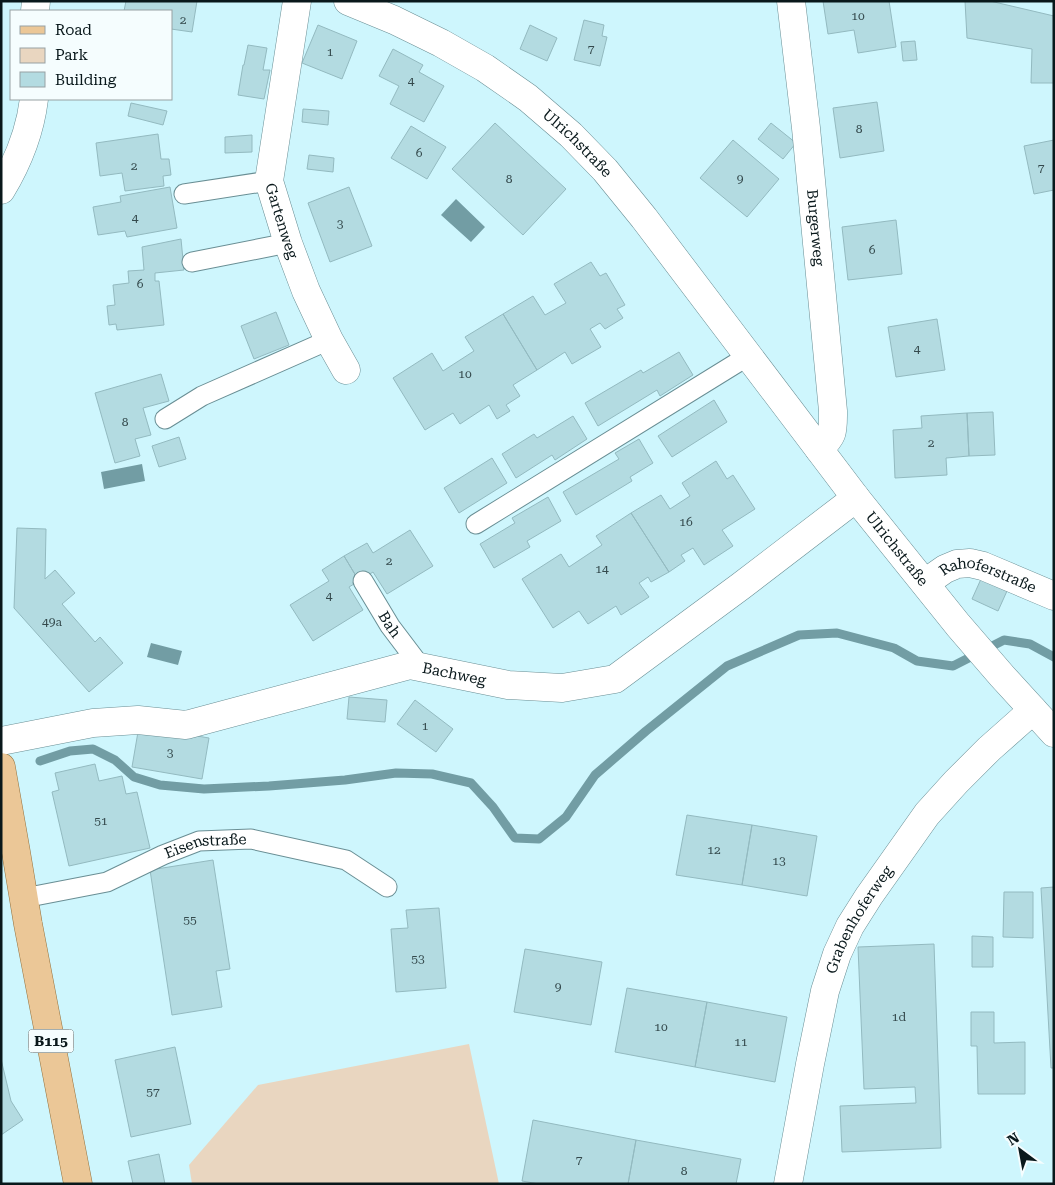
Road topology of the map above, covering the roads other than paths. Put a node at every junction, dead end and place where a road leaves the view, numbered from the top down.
1 (297, 1) edge
2 (348, 1) edge
3 (792, 1) edge
4 (34, 100) edge
5 (269, 180) junction
6 (1, 190) edge
7 (184, 194) dead end
8 (288, 242) junction
9 (192, 262) dead end
10 (329, 340) junction
11 (748, 356) junction
12 (346, 370) dead end
13 (165, 419) dead end
14 (818, 449) junction
15 (856, 498) junction
16 (476, 524) dead end
17 (363, 581) dead end
18 (925, 583) junction
19 (1054, 596) edge
20 (421, 667) junction
21 (1033, 710) junction
22 (1054, 733) edge
23 (1, 741) edge
24 (1, 767) edge
25 (387, 887) dead end
26 (24, 898) junction
27 (78, 1184) edge
28 (788, 1184) edge

1 - 5 street, Gartenweg
2 - 11 street, Ulrichstraße
3 - 14 street, Burgerweg
4 - 6 street
5 - 7 lane
5 - 8 street, Gartenweg
8 - 9 lane
8 - 10 street, Gartenweg
10 - 12 street, Gartenweg
10 - 13 lane
11 - 14 street, Ulrichstraße
11 - 16 lane
14 - 15 street, Ulrichstraße
15 - 18 street, Ulrichstraße
15 - 20 street, Bachweg
17 - 20 lane, Bah
18 - 19 street, Rahoferstraße
18 - 21 street, Ulrichstraße
20 - 23 street, Bachweg
21 - 22 street, Ulrichstraße
21 - 28 street, Grabenhoferweg
24 - 26 main road, B115
25 - 26 lane, Eisenstraße
26 - 27 main road, B115

